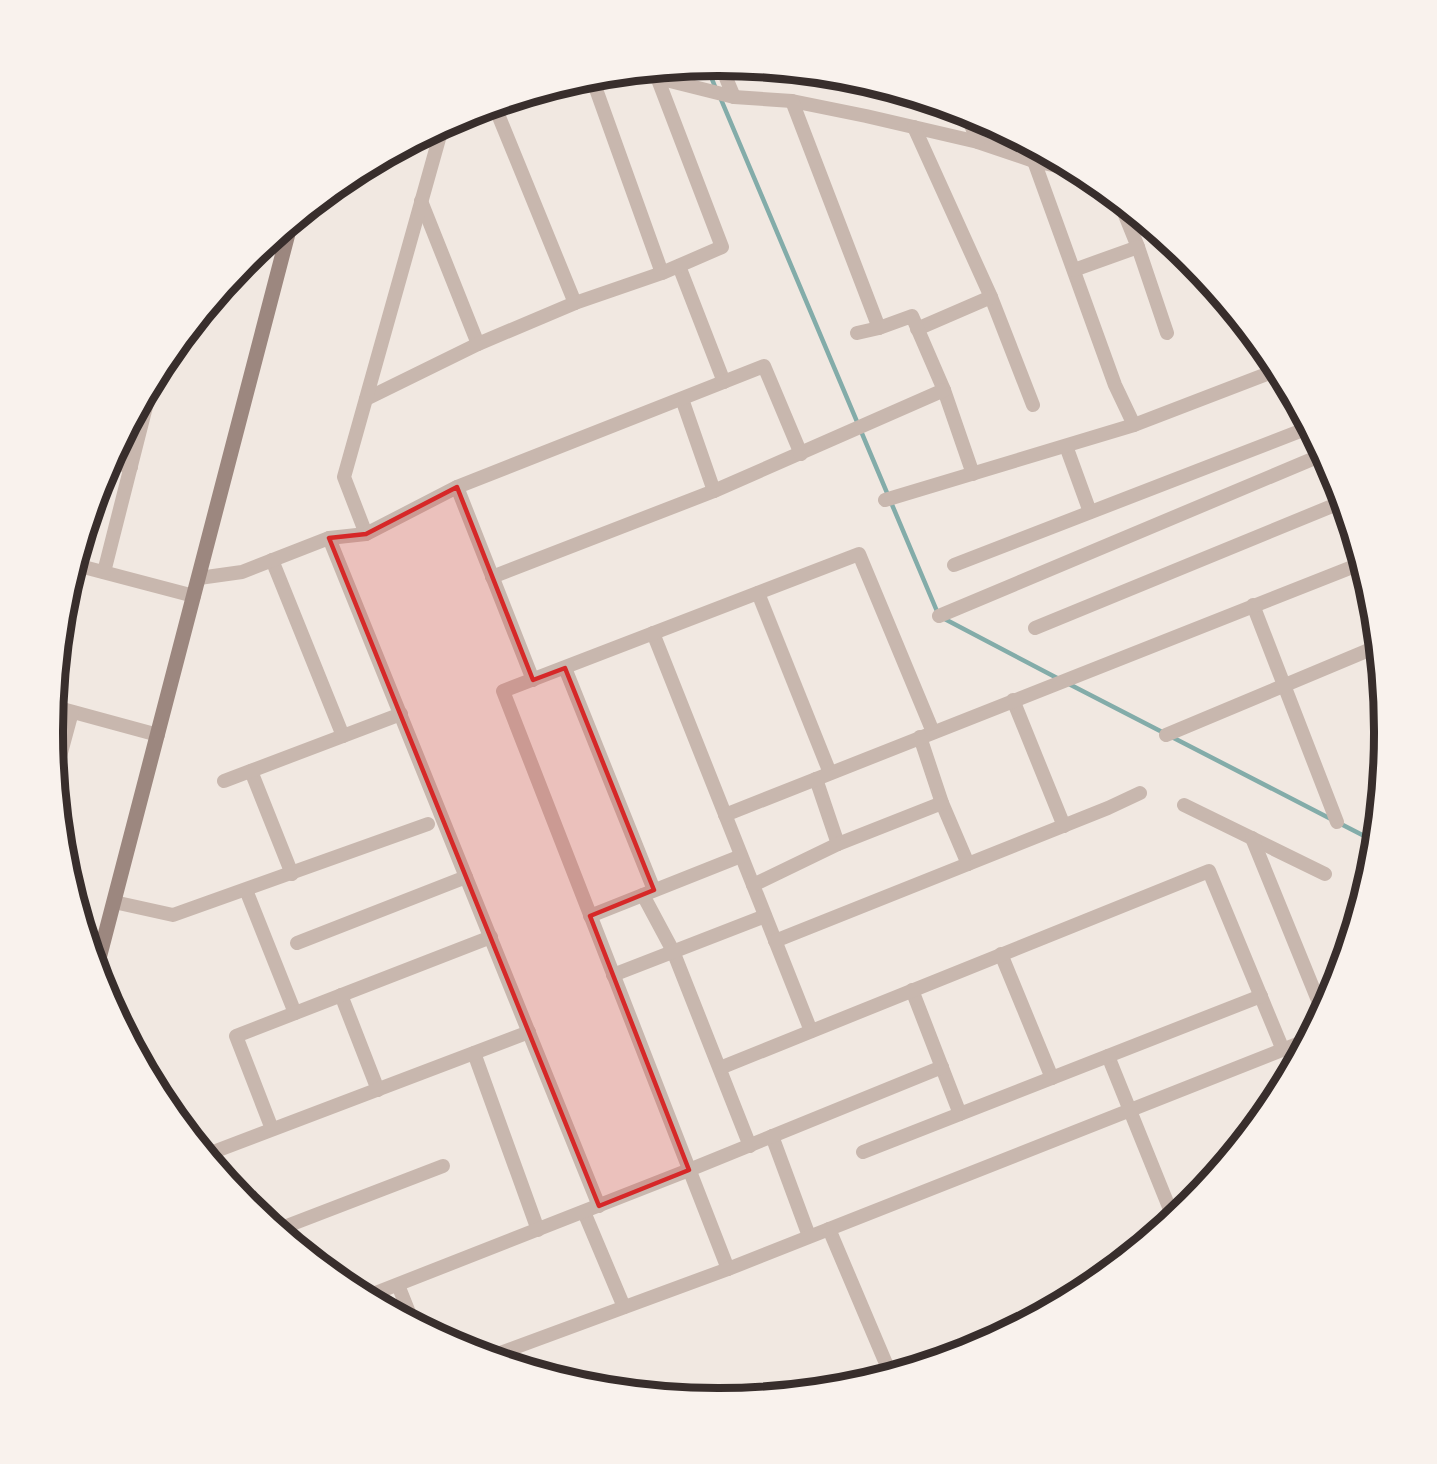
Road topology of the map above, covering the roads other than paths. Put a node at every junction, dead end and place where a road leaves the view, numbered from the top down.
1 (725, 76) edge
2 (662, 79) edge
3 (658, 80) edge
4 (596, 88) edge
5 (734, 97) junction
6 (792, 101) junction
7 (498, 115) edge
8 (914, 127) junction
9 (972, 127) edge
10 (439, 140) edge
11 (978, 142) junction
12 (1034, 160) junction
13 (1042, 162) edge
14 (421, 201) junction
15 (1127, 219) edge
16 (288, 237) edge
17 (1138, 247) junction
18 (679, 266) junction
19 (1074, 270) junction
20 (662, 273) junction
21 (991, 297) junction
22 (575, 303) junction
23 (879, 328) junction
24 (917, 328) junction
25 (857, 333) dead end
26 (1167, 333) dead end
27 (478, 344) junction
28 (1267, 374) edge
29 (724, 382) junction
30 (944, 390) junction
31 (366, 399) junction
32 (682, 399) junction
33 (1033, 405) dead end
34 (143, 419) edge
35 (1134, 424) junction
36 (1300, 431) edge
37 (1066, 446) junction
38 (801, 454) junction
39 (1314, 459) edge
40 (121, 464) edge
41 (131, 467) junction
42 (973, 474) junction
43 (457, 487) junction
44 (714, 491) junction
45 (885, 500) dead end
46 (1333, 505) edge
47 (1090, 512) junction
48 (366, 534) junction
49 (329, 538) junction
50 (272, 560) junction
51 (954, 565) dead end
52 (84, 567) edge
53 (1353, 567) edge
54 (104, 572) junction
55 (492, 577) junction
56 (199, 578) junction
57 (758, 593) junction
58 (194, 596) junction
59 (1254, 605) junction
60 (939, 616) dead end
61 (1035, 628) dead end
62 (653, 633) junction
63 (1368, 650) edge
64 (565, 668) junction
65 (532, 680) junction
66 (1284, 686) junction
67 (1013, 700) junction
68 (64, 710) edge
69 (72, 712) junction
70 (401, 714) junction
71 (158, 735) junction
72 (926, 735) junction
73 (1166, 735) dead end
74 (343, 736) junction
75 (63, 744) edge
76 (251, 771) junction
77 (830, 773) junction
78 (816, 779) junction
79 (224, 781) dead end
80 (1140, 793) dead end
81 (942, 803) junction
82 (1184, 805) dead end
83 (725, 815) junction
84 (1337, 822) dead end
85 (428, 824) dead end
86 (1064, 826) junction
87 (1252, 838) junction
88 (838, 844) junction
89 (741, 856) junction
90 (968, 864) junction
91 (292, 874) junction
92 (1325, 874) dead end
93 (466, 877) junction
94 (753, 885) junction
95 (246, 890) junction
96 (649, 893) junction
97 (114, 902) junction
98 (591, 916) junction
99 (765, 916) junction
100 (491, 937) junction
101 (775, 941) junction
102 (297, 943) dead end
103 (101, 951) edge
104 (673, 951) junction
105 (1001, 954) junction
106 (613, 975) junction
107 (912, 990) junction
108 (341, 995) junction
109 (1261, 996) junction
110 (1317, 998) edge
111 (295, 1013) junction
112 (811, 1031) junction
113 (529, 1032) junction
114 (1294, 1046) edge
115 (1283, 1050) junction
116 (474, 1053) junction
117 (1108, 1056) junction
118 (942, 1067) junction
119 (720, 1068) junction
120 (1052, 1078) junction
121 (378, 1090) junction
122 (1130, 1110) junction
123 (960, 1114) junction
124 (272, 1129) junction
125 (772, 1136) junction
126 (750, 1146) junction
127 (215, 1151) edge
128 (863, 1152) dead end
129 (443, 1166) dead end
130 (689, 1170) junction
131 (599, 1206) junction
132 (1169, 1208) edge
133 (584, 1212) junction
134 (287, 1226) edge
135 (829, 1229) junction
136 (538, 1230) junction
137 (809, 1236) junction
138 (728, 1269) junction
139 (398, 1285) junction
140 (378, 1292) edge
141 (624, 1307) junction
142 (407, 1309) edge
143 (504, 1352) edge
144 (887, 1365) edge

1 - 5 street
2 - 5 street
3 - 18 street
4 - 20 street
5 - 6 street
6 - 8 street
6 - 23 street
7 - 22 street
8 - 11 street
8 - 21 street
9 - 11 street
10 - 14 street
11 - 12 street
12 - 13 street
12 - 19 street
14 - 27 street
14 - 31 street
15 - 17 street
16 - 56 street
17 - 19 street
17 - 26 street
18 - 20 street
18 - 29 street
19 - 35 street
20 - 22 street
21 - 24 street
21 - 33 street
22 - 27 street
23 - 24 street
23 - 25 street
24 - 30 street
27 - 31 street
28 - 35 street
29 - 32 street
29 - 38 street
30 - 38 street
30 - 42 street
31 - 48 street
32 - 43 street
32 - 44 street
34 - 41 street
35 - 37 street
36 - 47 street
37 - 42 street
37 - 47 street
38 - 44 street
39 - 60 street
40 - 41 street
41 - 54 street
42 - 45 street
43 - 48 street
43 - 55 street
44 - 55 street
46 - 61 street
47 - 51 street
48 - 49 street
49 - 50 street
49 - 70 street
50 - 56 street
50 - 74 street
52 - 54 street
53 - 59 street
54 - 58 street
55 - 65 street
56 - 58 street
57 - 62 street
57 - 72 street
57 - 77 street
58 - 71 street
59 - 66 street
59 - 67 street
62 - 64 street
62 - 83 street
63 - 66 street
64 - 65 street
64 - 96 street
65 - 98 street
66 - 73 street
66 - 84 street
67 - 72 street
67 - 86 street
68 - 69 street
69 - 71 street
69 - 75 street
70 - 74 street
70 - 93 street
71 - 97 street
72 - 77 street
72 - 81 street
74 - 76 street
76 - 79 street
76 - 91 street
77 - 78 street
78 - 83 street
78 - 88 street
80 - 86 street
81 - 88 street
81 - 90 street
82 - 87 street
83 - 89 street
85 - 91 street
86 - 90 street
87 - 92 street
87 - 110 street
88 - 94 street
89 - 94 street
89 - 96 street
90 - 101 street
91 - 95 street
93 - 100 street
93 - 102 street
94 - 99 street
95 - 97 street
95 - 111 street
96 - 98 street
96 - 104 street
97 - 103 street
98 - 106 street
99 - 101 street
99 - 104 street
100 - 108 street
100 - 113 street
101 - 112 street
104 - 106 street
104 - 119 street
105 - 107 street
105 - 109 street
105 - 120 street
106 - 130 street
107 - 112 street
107 - 118 street
108 - 111 street
108 - 121 street
109 - 115 street
109 - 117 street
111 - 124 street
112 - 119 street
113 - 116 street
113 - 131 street
114 - 115 street
115 - 122 street
116 - 121 street
116 - 136 street
117 - 120 street
117 - 122 street
118 - 123 street
118 - 125 street
119 - 126 street
120 - 123 street
121 - 124 street
122 - 132 street
122 - 135 street
123 - 128 street
124 - 127 street
125 - 126 street
125 - 137 street
126 - 130 street
129 - 134 street
130 - 131 street
130 - 138 street
131 - 133 street
133 - 136 street
133 - 141 street
135 - 137 street
135 - 144 street
136 - 139 street
137 - 138 street
138 - 141 street
139 - 140 street
139 - 142 street
141 - 143 street

